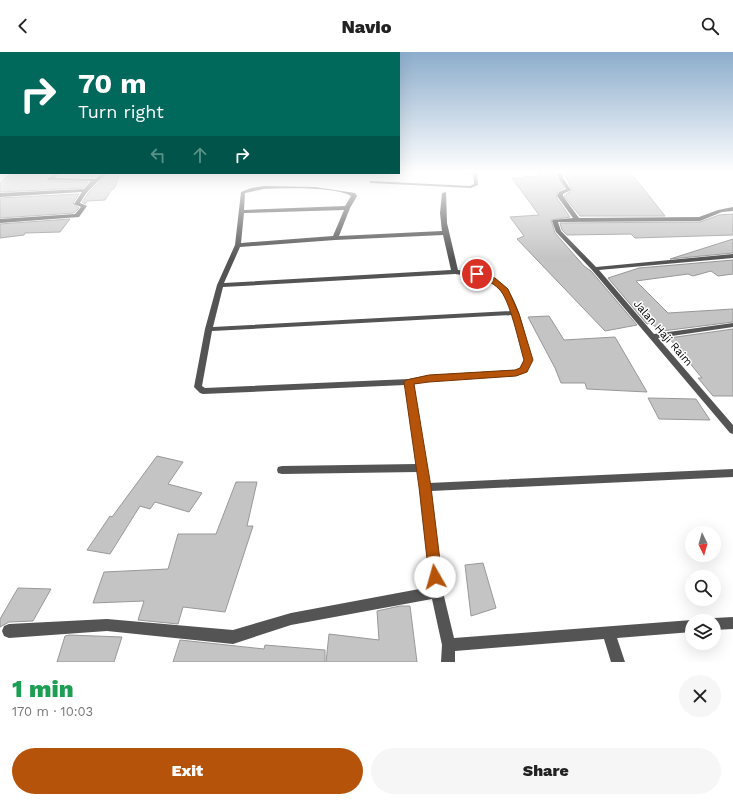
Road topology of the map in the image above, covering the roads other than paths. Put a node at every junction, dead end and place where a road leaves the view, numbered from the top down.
1 (78, 201) edge
2 (242, 201) edge
3 (350, 201) edge
4 (443, 201) edge
5 (564, 201) edge
6 (346, 208) junction
7 (733, 209) edge
8 (241, 212) junction
9 (577, 220) junction
10 (0, 221) edge
11 (444, 233) junction
12 (335, 238) junction
13 (238, 245) junction
14 (733, 256) edge
15 (594, 269) junction
16 (455, 272) junction
17 (220, 285) junction
18 (515, 314) junction
19 (733, 326) edge
20 (209, 329) junction
21 (651, 337) junction
22 (409, 382) junction
23 (733, 431) edge
24 (422, 468) junction
25 (282, 470) dead end
26 (733, 473) edge
27 (425, 487) junction
28 (437, 592) junction
29 (733, 623) edge
30 (721, 624) edge
31 (685, 626) edge
32 (9, 631) dead end
33 (608, 632) junction
34 (449, 645) junction
35 (448, 662) edge
36 (618, 662) edge

1 - 10 street
2 - 8 street
3 - 6 street
4 - 11 street
5 - 9 street
6 - 8 street
6 - 12 street
7 - 9 street
8 - 13 street
9 - 15 street, Jalan Haji Raim
11 - 12 street
11 - 16 street
12 - 13 street
13 - 17 street
14 - 15 street
15 - 21 street, Jalan Haji Raim
16 - 17 street
16 - 18 street
17 - 20 street
18 - 20 street
18 - 22 street
19 - 21 street
20 - 22 street
21 - 23 street, Jalan Haji Raim
22 - 24 street
24 - 25 street
24 - 27 street
26 - 27 street
27 - 28 street
28 - 32 street
28 - 34 street
29 - 30 street
31 - 33 street
33 - 34 street
33 - 36 street
34 - 35 street

